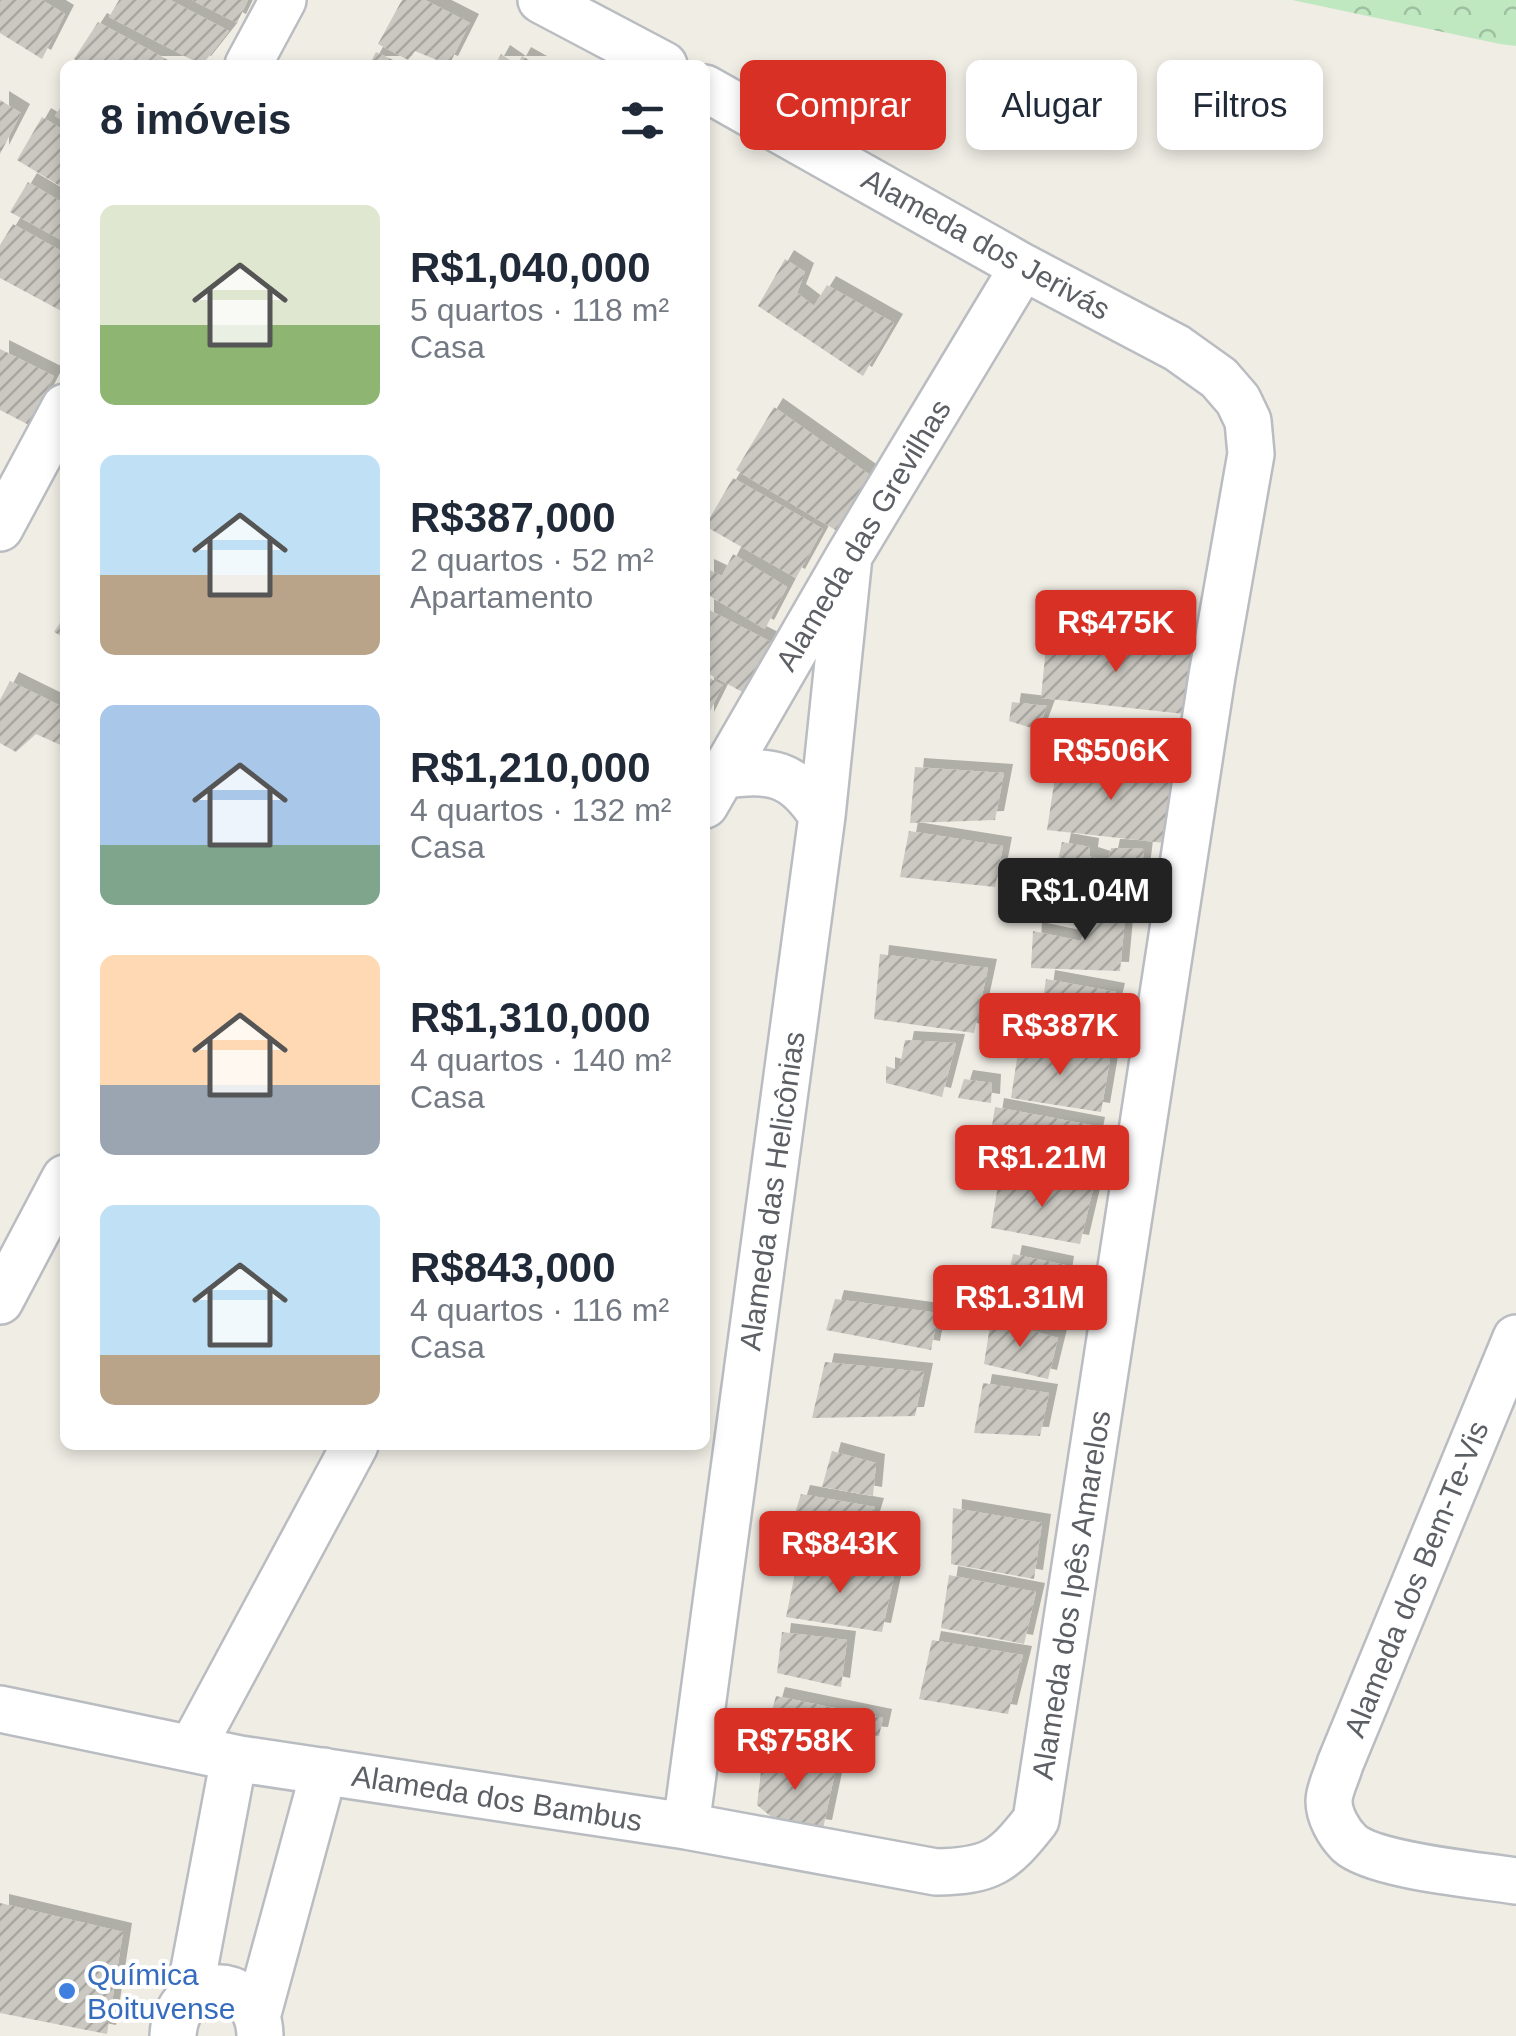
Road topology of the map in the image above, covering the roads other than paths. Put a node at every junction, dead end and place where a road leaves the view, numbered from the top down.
1 (282, 0) edge
2 (541, 0) edge
3 (251, 60) edge
4 (651, 60) edge
5 (710, 91) edge
6 (1023, 267) junction
7 (60, 416) edge
8 (1248, 421) joint
9 (0, 528) edge
10 (849, 556) junction
11 (713, 791) edge
12 (822, 816) junction
13 (60, 1187) edge
14 (0, 1301) edge
15 (1516, 1338) edge
16 (353, 1450) edge
17 (0, 1709) edge
18 (213, 1753) junction
19 (324, 1772) junction
20 (1036, 1820) joint
21 (686, 1826) junction
22 (1516, 1882) edge
23 (181, 2016) edge
24 (259, 2026) edge

1 - 3 street
2 - 4 street
5 - 6 street, Alameda dos Jerivás
6 - 8 street, Alameda dos Jerivás
6 - 10 street, Alameda das Grevilhas
7 - 9 street
8 - 20 street, Alameda dos Ipês Amarelos
10 - 11 street, Alameda das Grevilhas
10 - 12 street, Alameda das Helicônias
11 - 12 street
12 - 21 street, Alameda das Helicônias
13 - 14 street
15 - 22 street, Alameda dos Bem-Te-Vis
16 - 18 street
17 - 18 street, Alameda dos Bambus
18 - 19 street, Alameda dos Bambus
18 - 23 street
19 - 21 street, Alameda dos Bambus
19 - 24 street
20 - 21 street, Alameda dos Bambus
23 - 24 street

